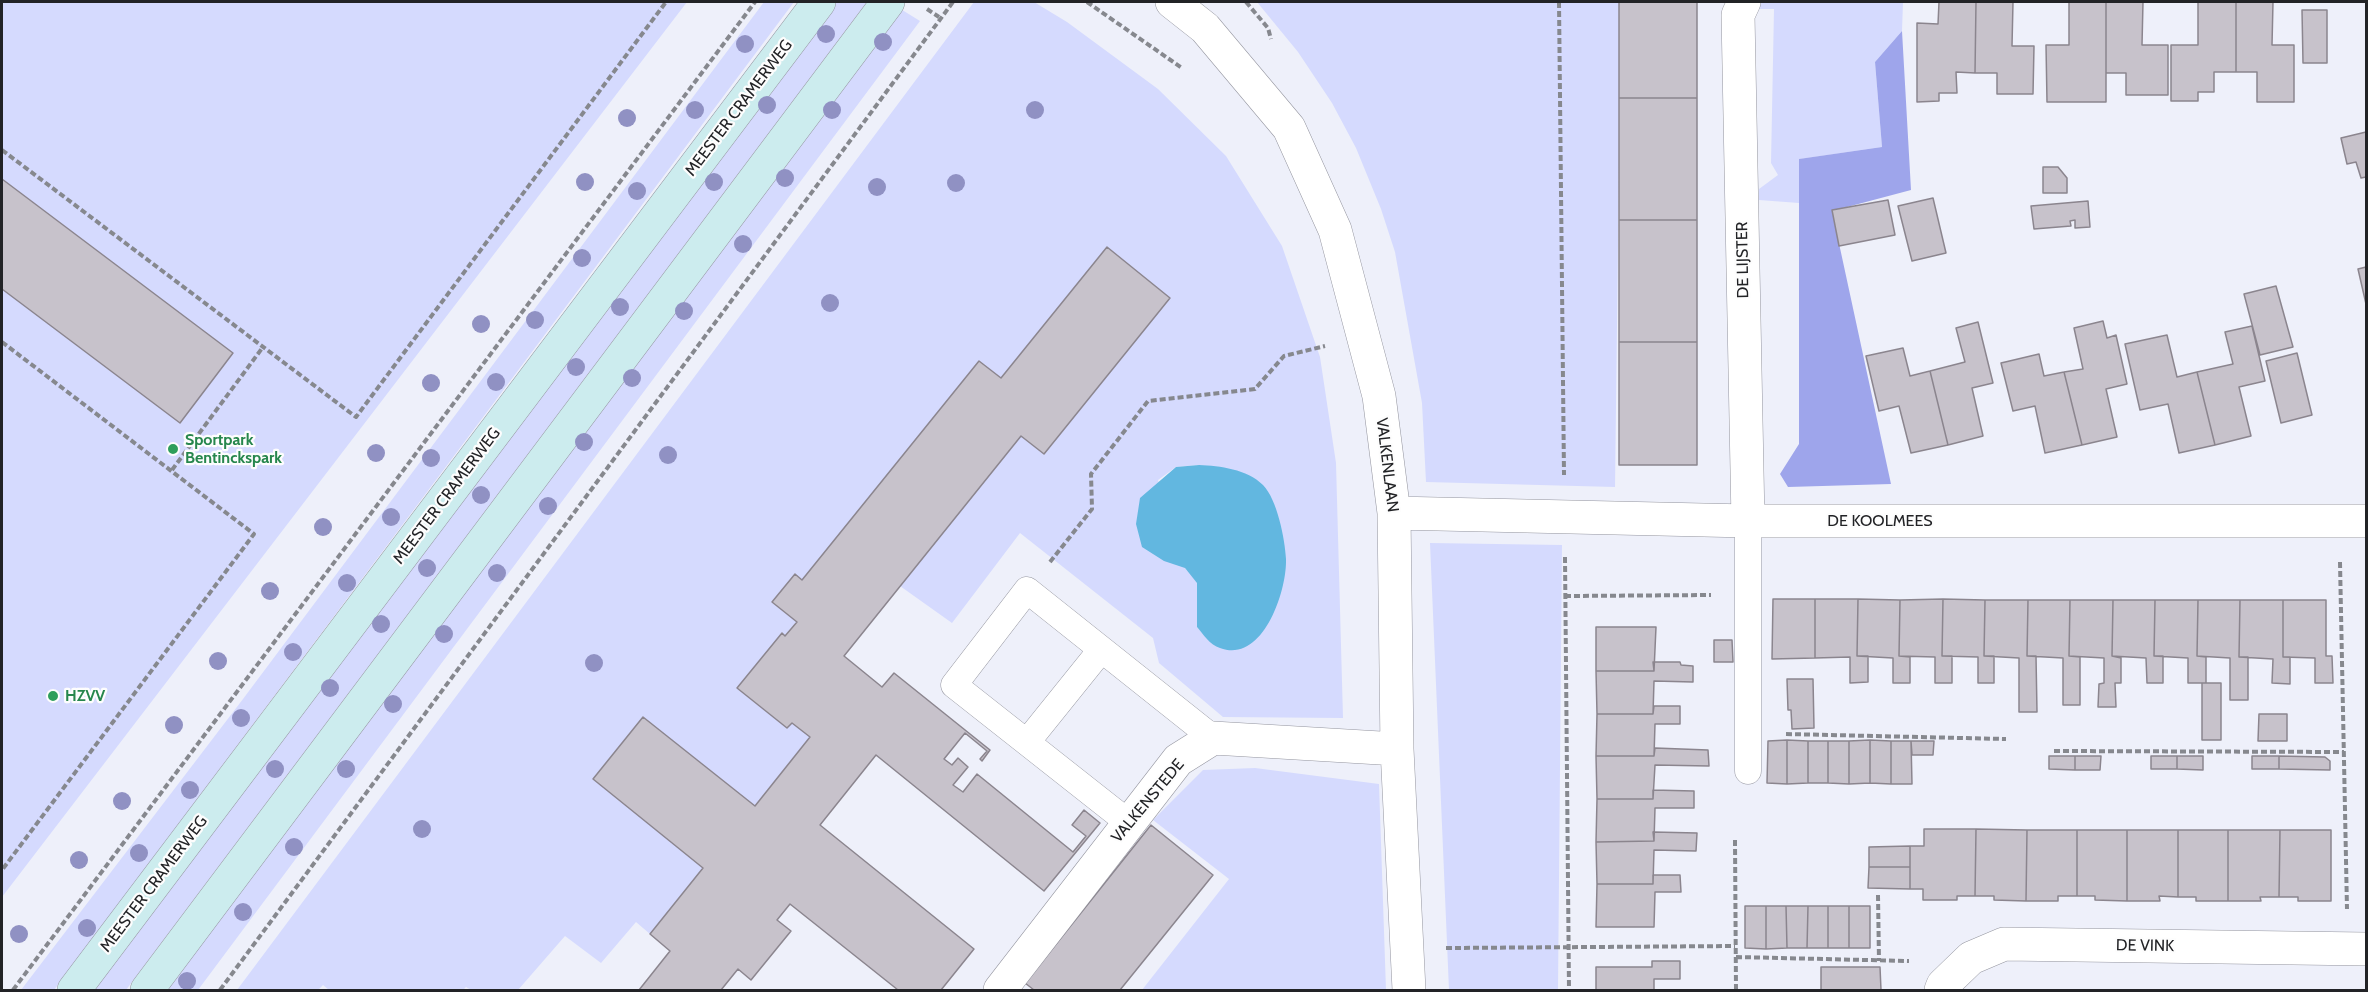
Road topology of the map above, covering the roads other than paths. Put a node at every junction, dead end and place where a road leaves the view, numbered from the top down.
1 (819, 2) edge
2 (888, 2) edge
3 (1172, 2) edge
4 (1744, 2) edge
5 (1394, 513) junction
6 (1748, 521) junction
7 (2353, 521) edge
8 (1101, 650) junction
9 (1213, 738) junction
10 (1027, 742) junction
11 (1397, 748) junction
12 (1749, 771) dead end
13 (1129, 823) junction
14 (2357, 949) edge
15 (74, 990) edge
16 (147, 990) edge
17 (1000, 990) edge
18 (1408, 990) edge
19 (1941, 990) edge

1 - 15 main road, MEESTER CRAMERWEG
2 - 16 main road
3 - 5 street, VALKENLAAN
4 - 6 street, DE LIJSTER
5 - 6 street, DE KOOLMEES
5 - 11 street, VALKENLAAN
6 - 7 street, DE KOOLMEES
6 - 12 lane
8 - 9 lane
8 - 10 lane
8 - 10 lane
9 - 11 street
9 - 13 street, VALKENSTEDE
10 - 13 lane
11 - 18 street, VALKENLAAN
13 - 17 street, VALKENSTEDE
14 - 19 street, DE VINK

